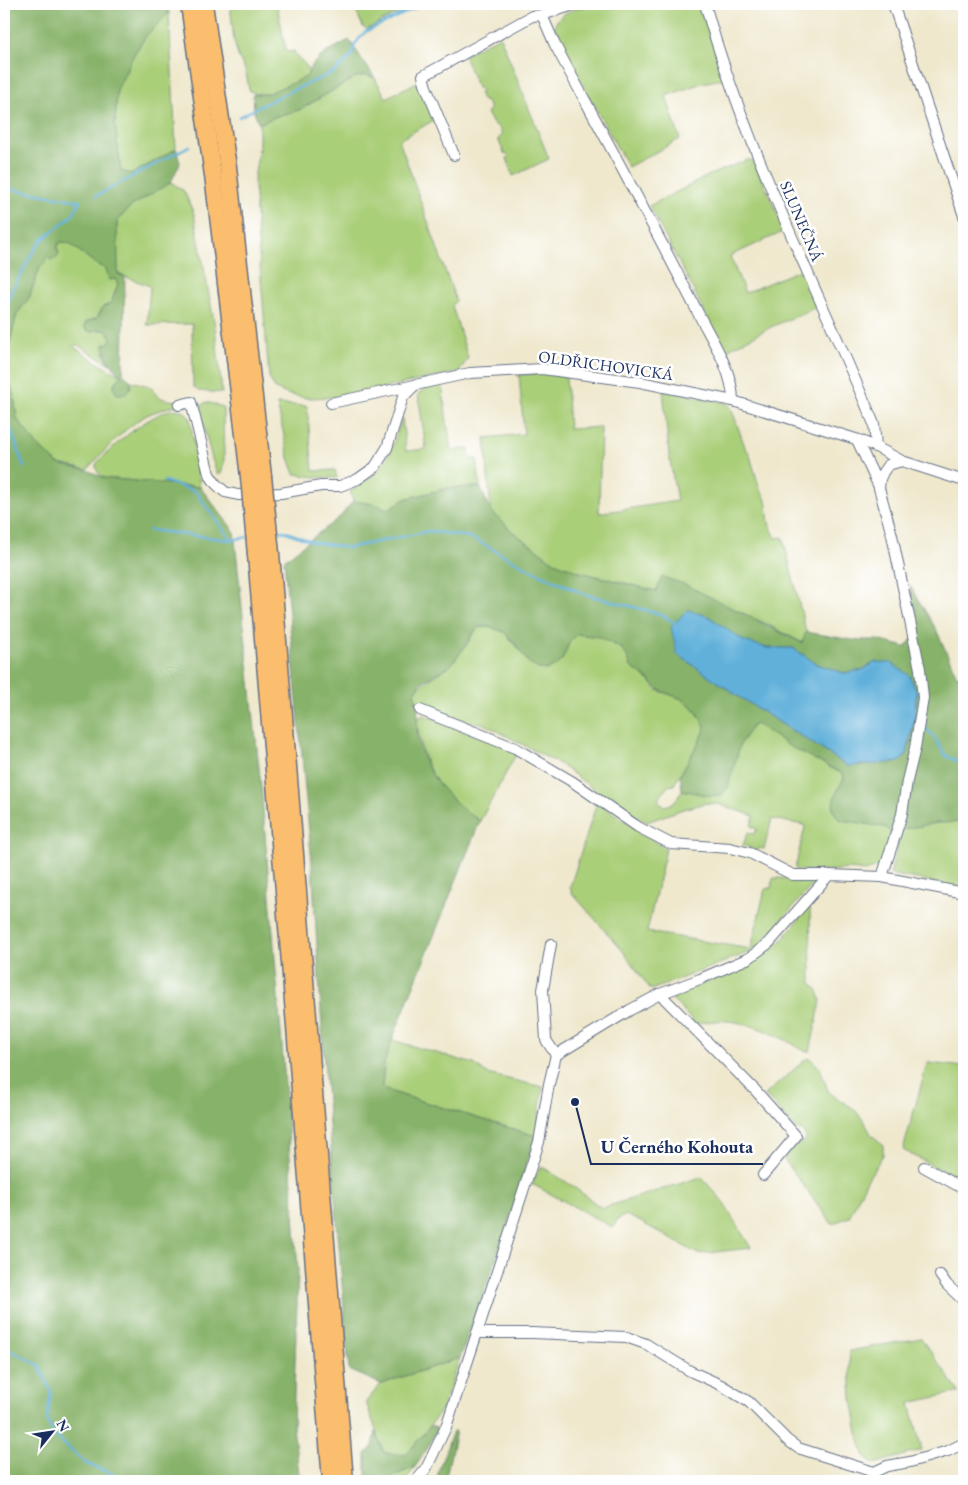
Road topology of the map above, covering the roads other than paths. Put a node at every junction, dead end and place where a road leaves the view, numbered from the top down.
1 (189, 4) edge
2 (204, 4) edge
3 (577, 4) edge
4 (705, 4) edge
5 (893, 4) edge
6 (542, 15) junction
7 (454, 155) dead end
8 (964, 216) edge
9 (414, 384) junction
10 (734, 401) junction
11 (331, 403) dead end
12 (179, 405) dead end
13 (857, 440) junction
14 (876, 447) junction
15 (902, 461) junction
16 (256, 476) junction
17 (964, 481) edge
18 (879, 488) junction
19 (420, 710) dead end
20 (830, 875) junction
21 (882, 877) junction
22 (964, 893) edge
23 (551, 944) dead end
24 (660, 994) junction
25 (556, 1055) junction
26 (924, 1167) dead end
27 (762, 1175) dead end
28 (964, 1188) edge
29 (940, 1275) dead end
30 (964, 1301) edge
31 (477, 1333) junction
32 (335, 1440) junction
33 (964, 1443) edge
34 (873, 1477) edge
35 (331, 1481) edge
36 (345, 1481) edge
37 (416, 1481) edge

1 - 16 highway
2 - 16 highway
3 - 6 street
4 - 14 street, SLUNEČNÁ
5 - 8 street
6 - 7 street
6 - 10 street
9 - 10 street, OLDŘICHOVICKÁ
9 - 11 street, OLDŘICHOVICKÁ
9 - 12 street
10 - 13 street, OLDŘICHOVICKÁ
13 - 14 street, OLDŘICHOVICKÁ
13 - 18 street
14 - 15 street, OLDŘICHOVICKÁ
15 - 17 street, OLDŘICHOVICKÁ
15 - 18 street
16 - 32 highway, bridge
18 - 21 street
19 - 20 street
20 - 21 street
20 - 24 street
21 - 22 street
23 - 25 street
24 - 25 street
24 - 27 street
25 - 31 street
26 - 28 street
29 - 30 street
31 - 34 street
31 - 37 street
32 - 35 highway
32 - 36 highway
33 - 34 street

